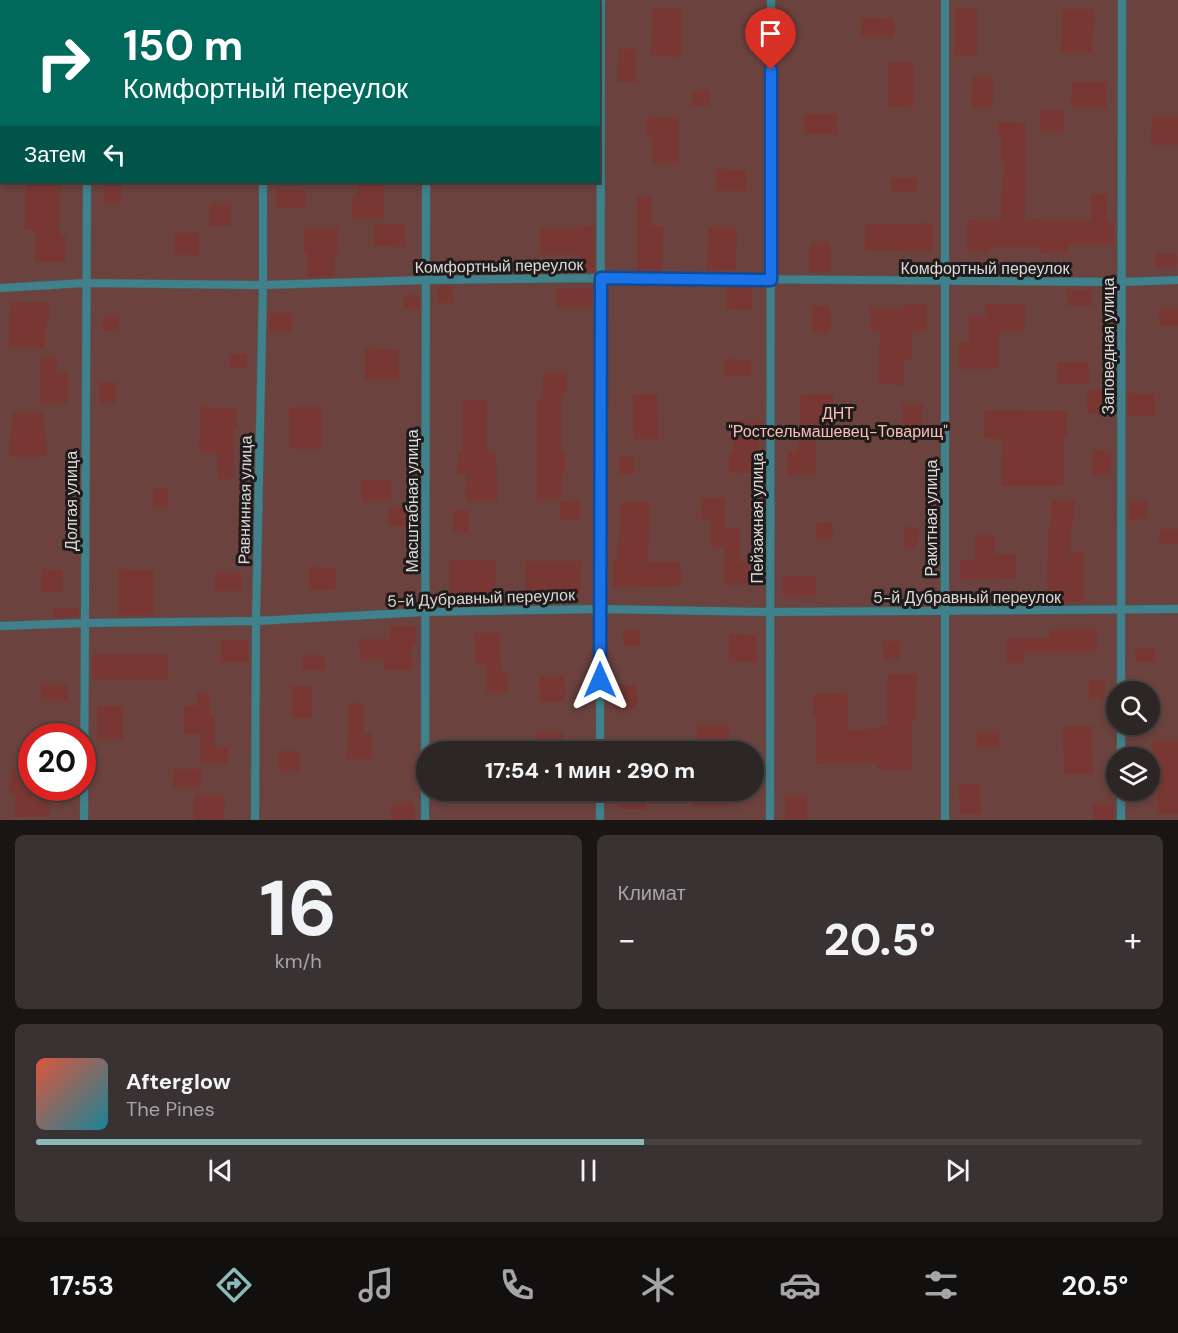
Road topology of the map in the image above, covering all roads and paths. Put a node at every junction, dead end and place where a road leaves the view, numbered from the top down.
1 (601, 0) edge
2 (771, 0) edge
3 (945, 0) edge
4 (1122, 0) edge
5 (87, 183) edge
6 (263, 183) edge
7 (426, 183) edge
8 (601, 278) junction
9 (426, 280) junction
10 (771, 280) junction
11 (1178, 280) edge
12 (945, 282) junction
13 (1121, 282) junction
14 (85, 283) junction
15 (263, 285) junction
16 (0, 288) edge
17 (600, 609) junction
18 (1121, 609) junction
19 (1178, 609) edge
20 (945, 611) junction
21 (425, 612) junction
22 (770, 612) junction
23 (256, 621) junction
24 (84, 623) junction
25 (0, 626) edge
26 (1121, 681) edge
27 (600, 741) edge
28 (600, 801) edge
29 (1121, 801) edge
30 (84, 820) edge
31 (255, 820) edge
32 (425, 820) edge
33 (600, 820) edge
34 (770, 820) edge
35 (945, 820) edge
36 (1121, 820) edge

1 - 8 lane
2 - 10 lane, Пейзажная улица
3 - 12 lane, Ракитная улица
4 - 13 lane, Заповедная улица
5 - 14 lane, Долгая улица
6 - 15 lane, Равнинная улица
7 - 9 lane, Масштабная улица
8 - 9 lane, Комфортный переулок
8 - 10 lane, Комфортный переулок
8 - 17 lane
9 - 15 lane, Комфортный переулок
9 - 21 lane, Масштабная улица
10 - 12 lane, Комфортный переулок
10 - 22 lane, Пейзажная улица
11 - 13 lane, Комфортный переулок
12 - 13 lane, Комфортный переулок
12 - 20 lane, Ракитная улица
13 - 18 lane, Заповедная улица
14 - 15 lane, Комфортный переулок
14 - 16 lane, Комфортный переулок
14 - 24 lane, Долгая улица
15 - 23 lane, Равнинная улица
17 - 21 lane, 5-й Дубравный переулок
17 - 22 lane, 5-й Дубравный переулок
17 - 27 lane
18 - 19 lane, 5-й Дубравный переулок
18 - 20 lane, 5-й Дубравный переулок
18 - 26 lane, Заповедная улица
20 - 22 lane, 5-й Дубравный переулок
20 - 35 lane, Ракитная улица
21 - 23 lane, 5-й Дубравный переулок
21 - 32 lane, Масштабная улица
22 - 34 lane, Пейзажная улица
23 - 24 lane, 5-й Дубравный переулок
23 - 31 lane, Равнинная улица
24 - 25 lane, 5-й Дубравный переулок
24 - 30 lane, Долгая улица
28 - 33 lane
29 - 36 lane

